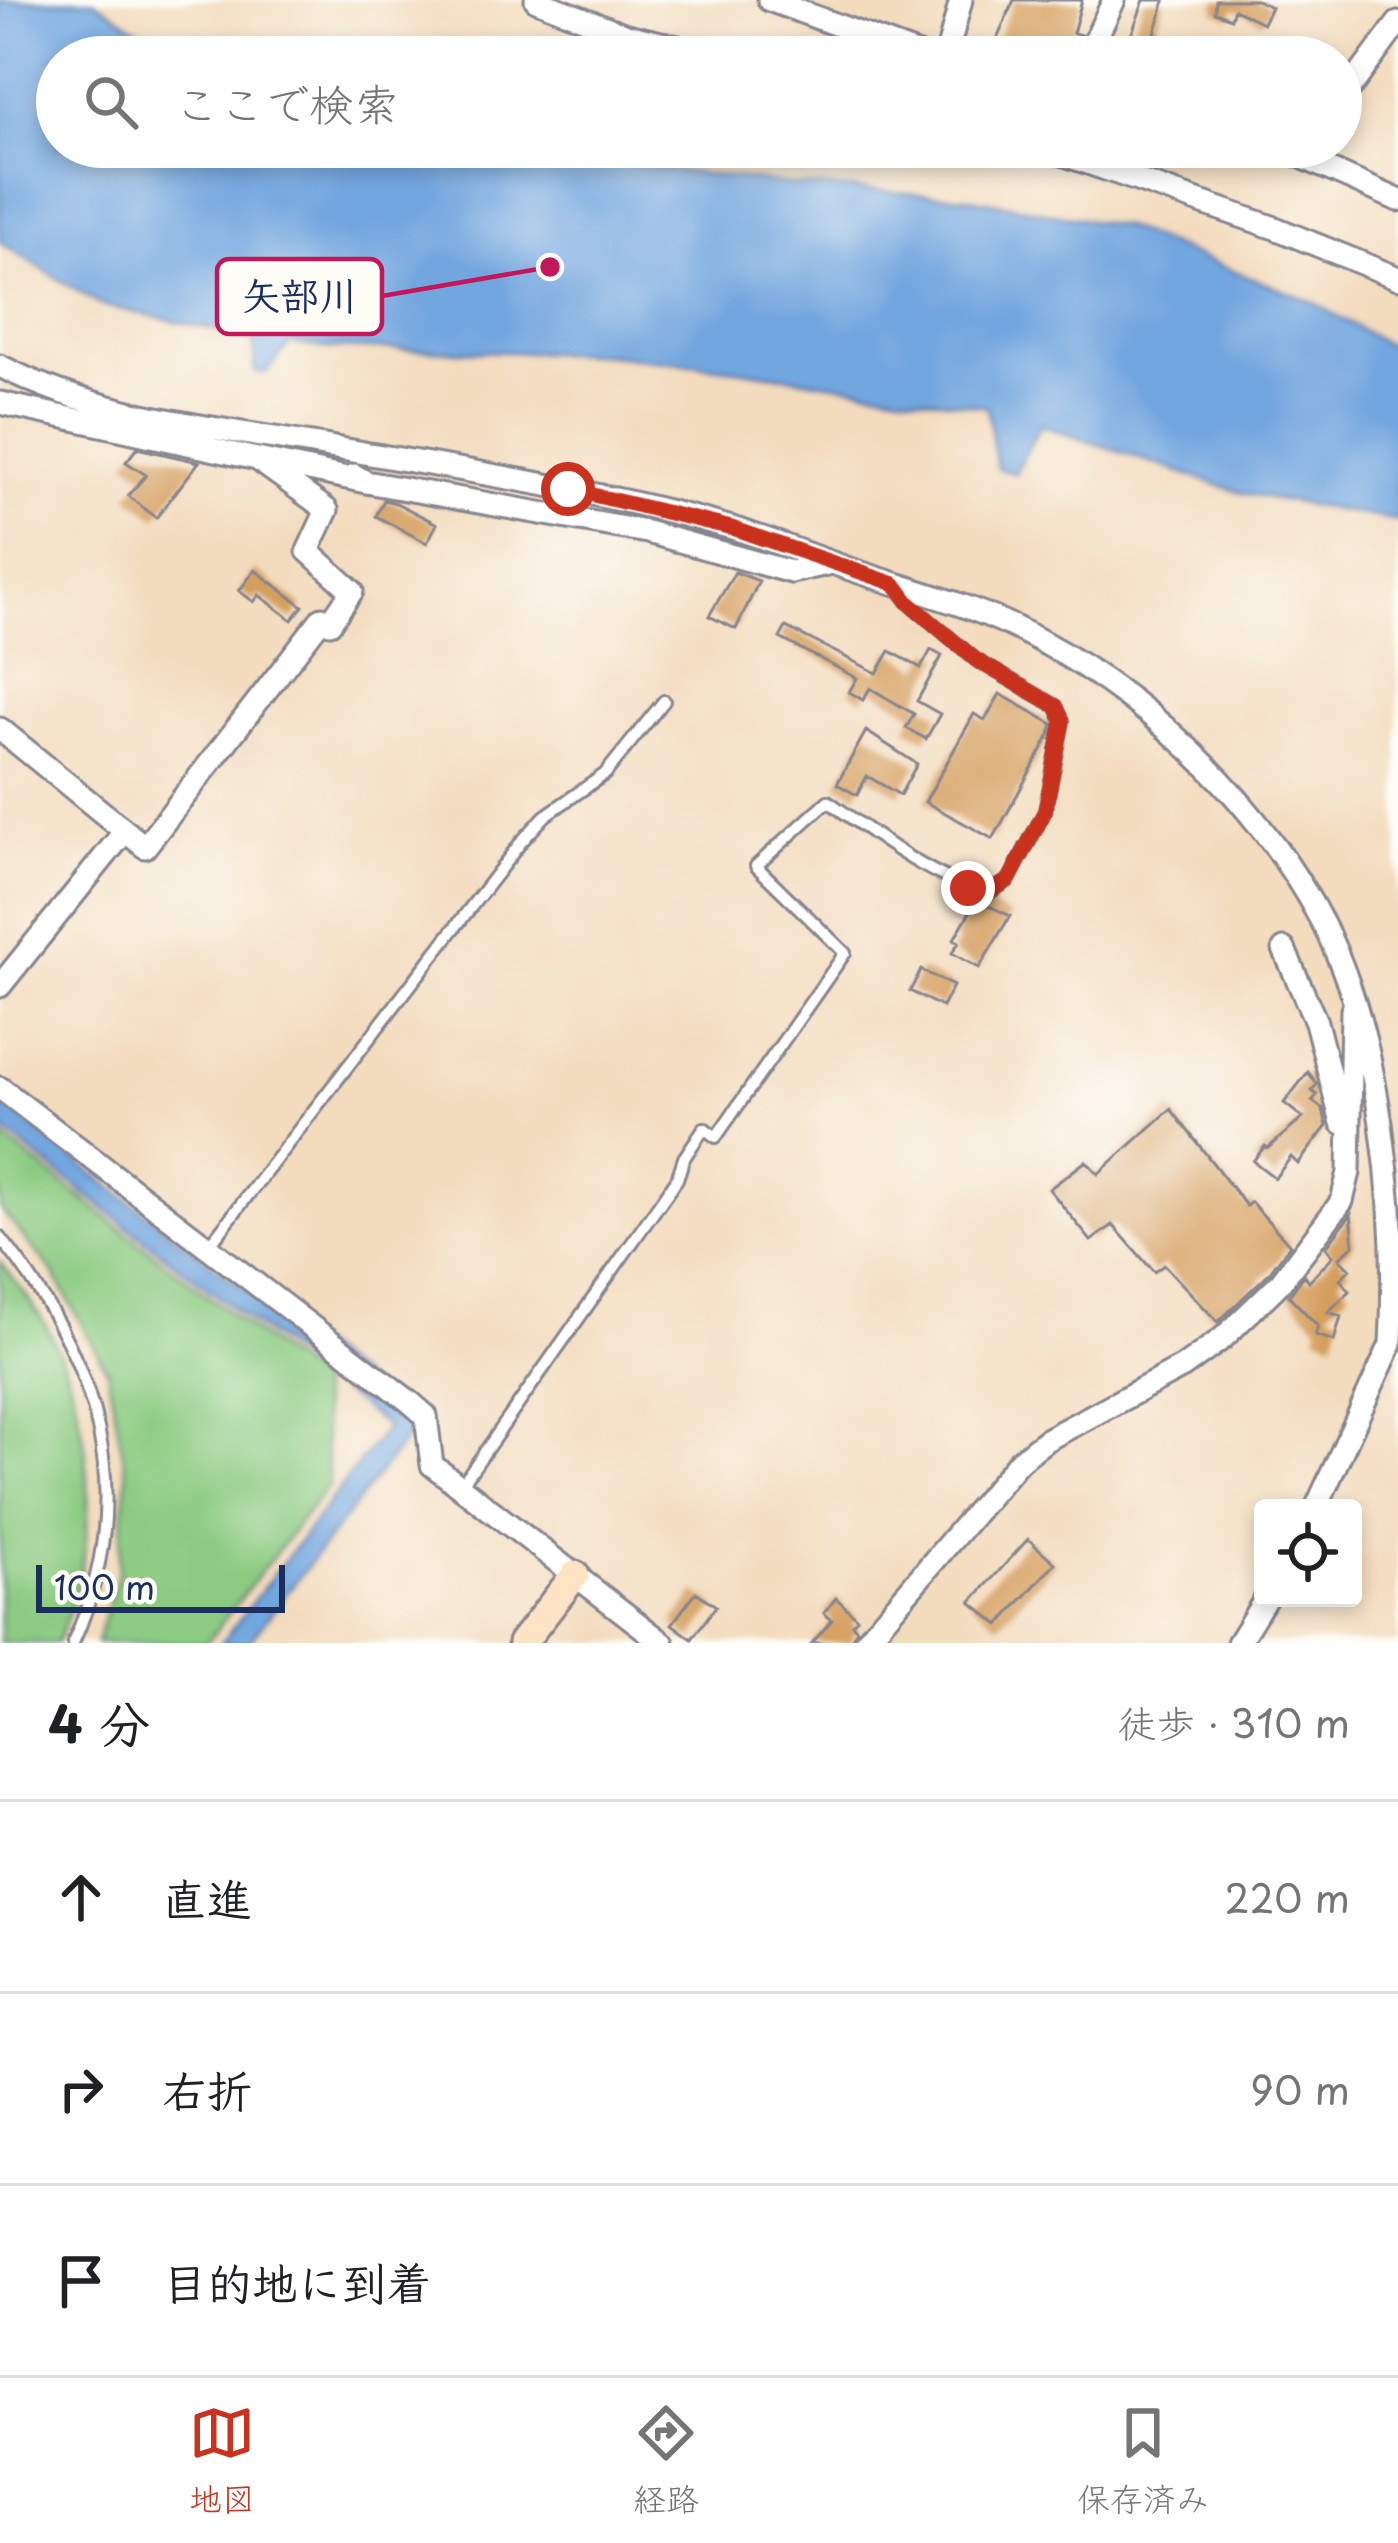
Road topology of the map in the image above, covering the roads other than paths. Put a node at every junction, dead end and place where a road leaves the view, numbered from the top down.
1 (536, 0) edge
2 (769, 0) edge
3 (961, 0) edge
4 (1114, 0) edge
5 (1398, 23) edge
6 (630, 36) edge
7 (867, 36) edge
8 (952, 36) edge
9 (1097, 36) edge
10 (1362, 72) edge
11 (1102, 168) edge
12 (1326, 168) edge
13 (1398, 200) edge
14 (1398, 278) edge
15 (0, 366) edge
16 (48, 389) junction
17 (0, 403) edge
18 (295, 440) junction
19 (257, 459) junction
20 (366, 482) junction
21 (832, 563) junction
22 (895, 584) junction
23 (664, 701) dead end
24 (0, 729) edge
25 (118, 825) junction
26 (1284, 949) dead end
27 (1351, 982) junction
28 (0, 986) edge
29 (0, 1088) edge
30 (1350, 1153) junction
31 (0, 1237) edge
32 (208, 1247) junction
33 (460, 1487) junction
34 (1320, 1499) edge
35 (575, 1575) junction
36 (1260, 1607) edge
37 (868, 1642) edge
38 (73, 1643) edge
39 (522, 1643) edge
40 (663, 1643) edge
41 (1238, 1643) edge

1 - 6 street
2 - 7 street
3 - 8 street
4 - 9 street
5 - 10 street
11 - 14 street
12 - 13 street
15 - 16 street
16 - 17 street
16 - 18 street
17 - 19 street
18 - 20 street
18 - 21 street
19 - 20 street
19 - 25 street
20 - 21 street
21 - 22 street
22 - 27 street
22 - 33 lane
23 - 32 lane
24 - 25 street
25 - 28 street
26 - 30 street
27 - 30 street
27 - 34 street
29 - 32 street
30 - 37 street
31 - 38 lane
32 - 33 street
33 - 35 street
35 - 39 street
35 - 40 street
36 - 41 street

